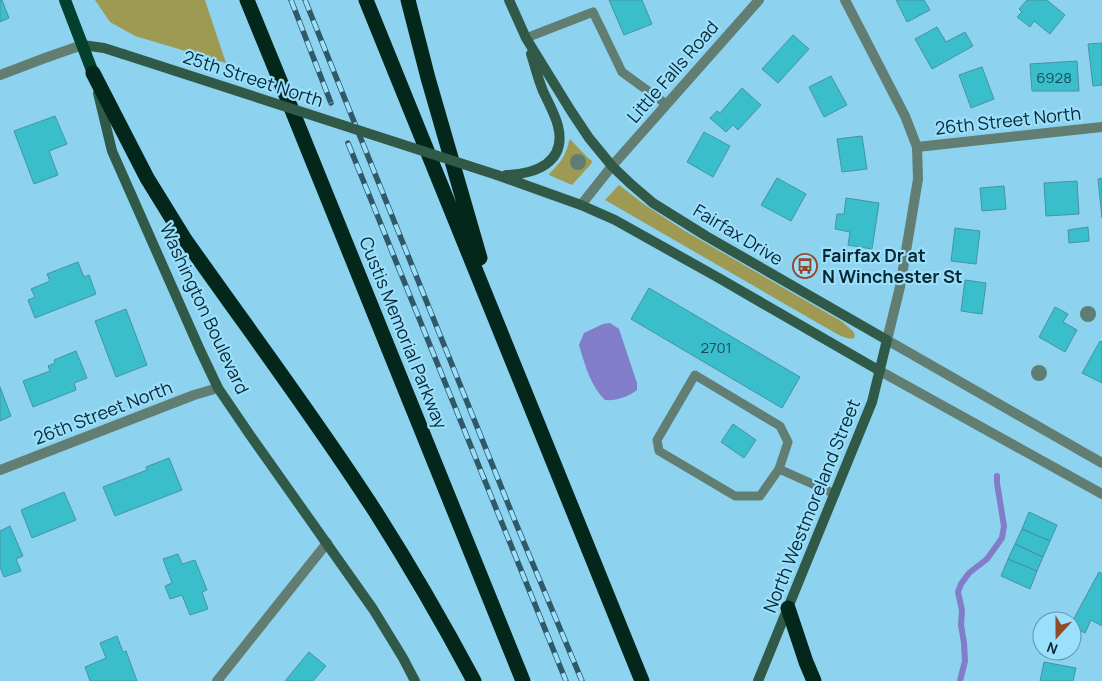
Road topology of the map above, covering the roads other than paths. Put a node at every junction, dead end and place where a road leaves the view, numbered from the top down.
1 (65, 0) edge
2 (247, 0) edge
3 (366, 0) edge
4 (408, 0) edge
5 (509, 0) edge
6 (758, 0) edge
7 (845, 0) edge
8 (526, 38) junction
9 (82, 45) junction
10 (93, 72) junction
11 (0, 75) edge
12 (666, 104) junction
13 (1102, 127) edge
14 (916, 146) junction
15 (612, 166) junction
16 (497, 174) junction
17 (581, 205) junction
18 (502, 334) junction
19 (887, 340) junction
20 (880, 371) junction
21 (218, 388) junction
22 (1102, 463) edge
23 (779, 469) junction
24 (0, 470) edge
25 (835, 494) junction
26 (1102, 494) edge
27 (327, 542) junction
28 (788, 608) junction
29 (217, 681) edge
30 (415, 681) edge
31 (474, 681) edge
32 (524, 681) edge
33 (642, 681) edge
34 (758, 681) edge
35 (814, 681) edge

1 - 9 main road, Washington Boulevard
2 - 32 highway, Custis Memorial Parkway
3 - 18 highway
4 - 18 highway
5 - 8 main road, Fairfax Drive
6 - 12 street, Little Falls Road
7 - 14 street
8 - 12 lane
8 - 15 main road, Fairfax Drive
8 - 16 main road
9 - 10 main road, Washington Boulevard
9 - 11 street, 25th Street North
9 - 16 main road, 25th Street North, bridge
10 - 21 main road, Washington Boulevard
10 - 31 highway
12 - 15 street, Little Falls Road
13 - 14 street, 26th Street North
14 - 19 street
15 - 17 street
15 - 19 main road, Fairfax Drive
16 - 17 main road
17 - 20 main road
18 - 33 highway
19 - 20 main road, North Westmoreland Street
19 - 22 street, Fairfax Drive
20 - 25 main road, North Westmoreland Street
20 - 26 street
21 - 24 street, 26th Street North
21 - 27 main road, Washington Boulevard
23 - 23 lane
23 - 25 lane
25 - 28 main road, North Westmoreland Street
27 - 29 street
27 - 30 main road, Washington Boulevard
28 - 34 main road, North Westmoreland Street
28 - 35 highway

